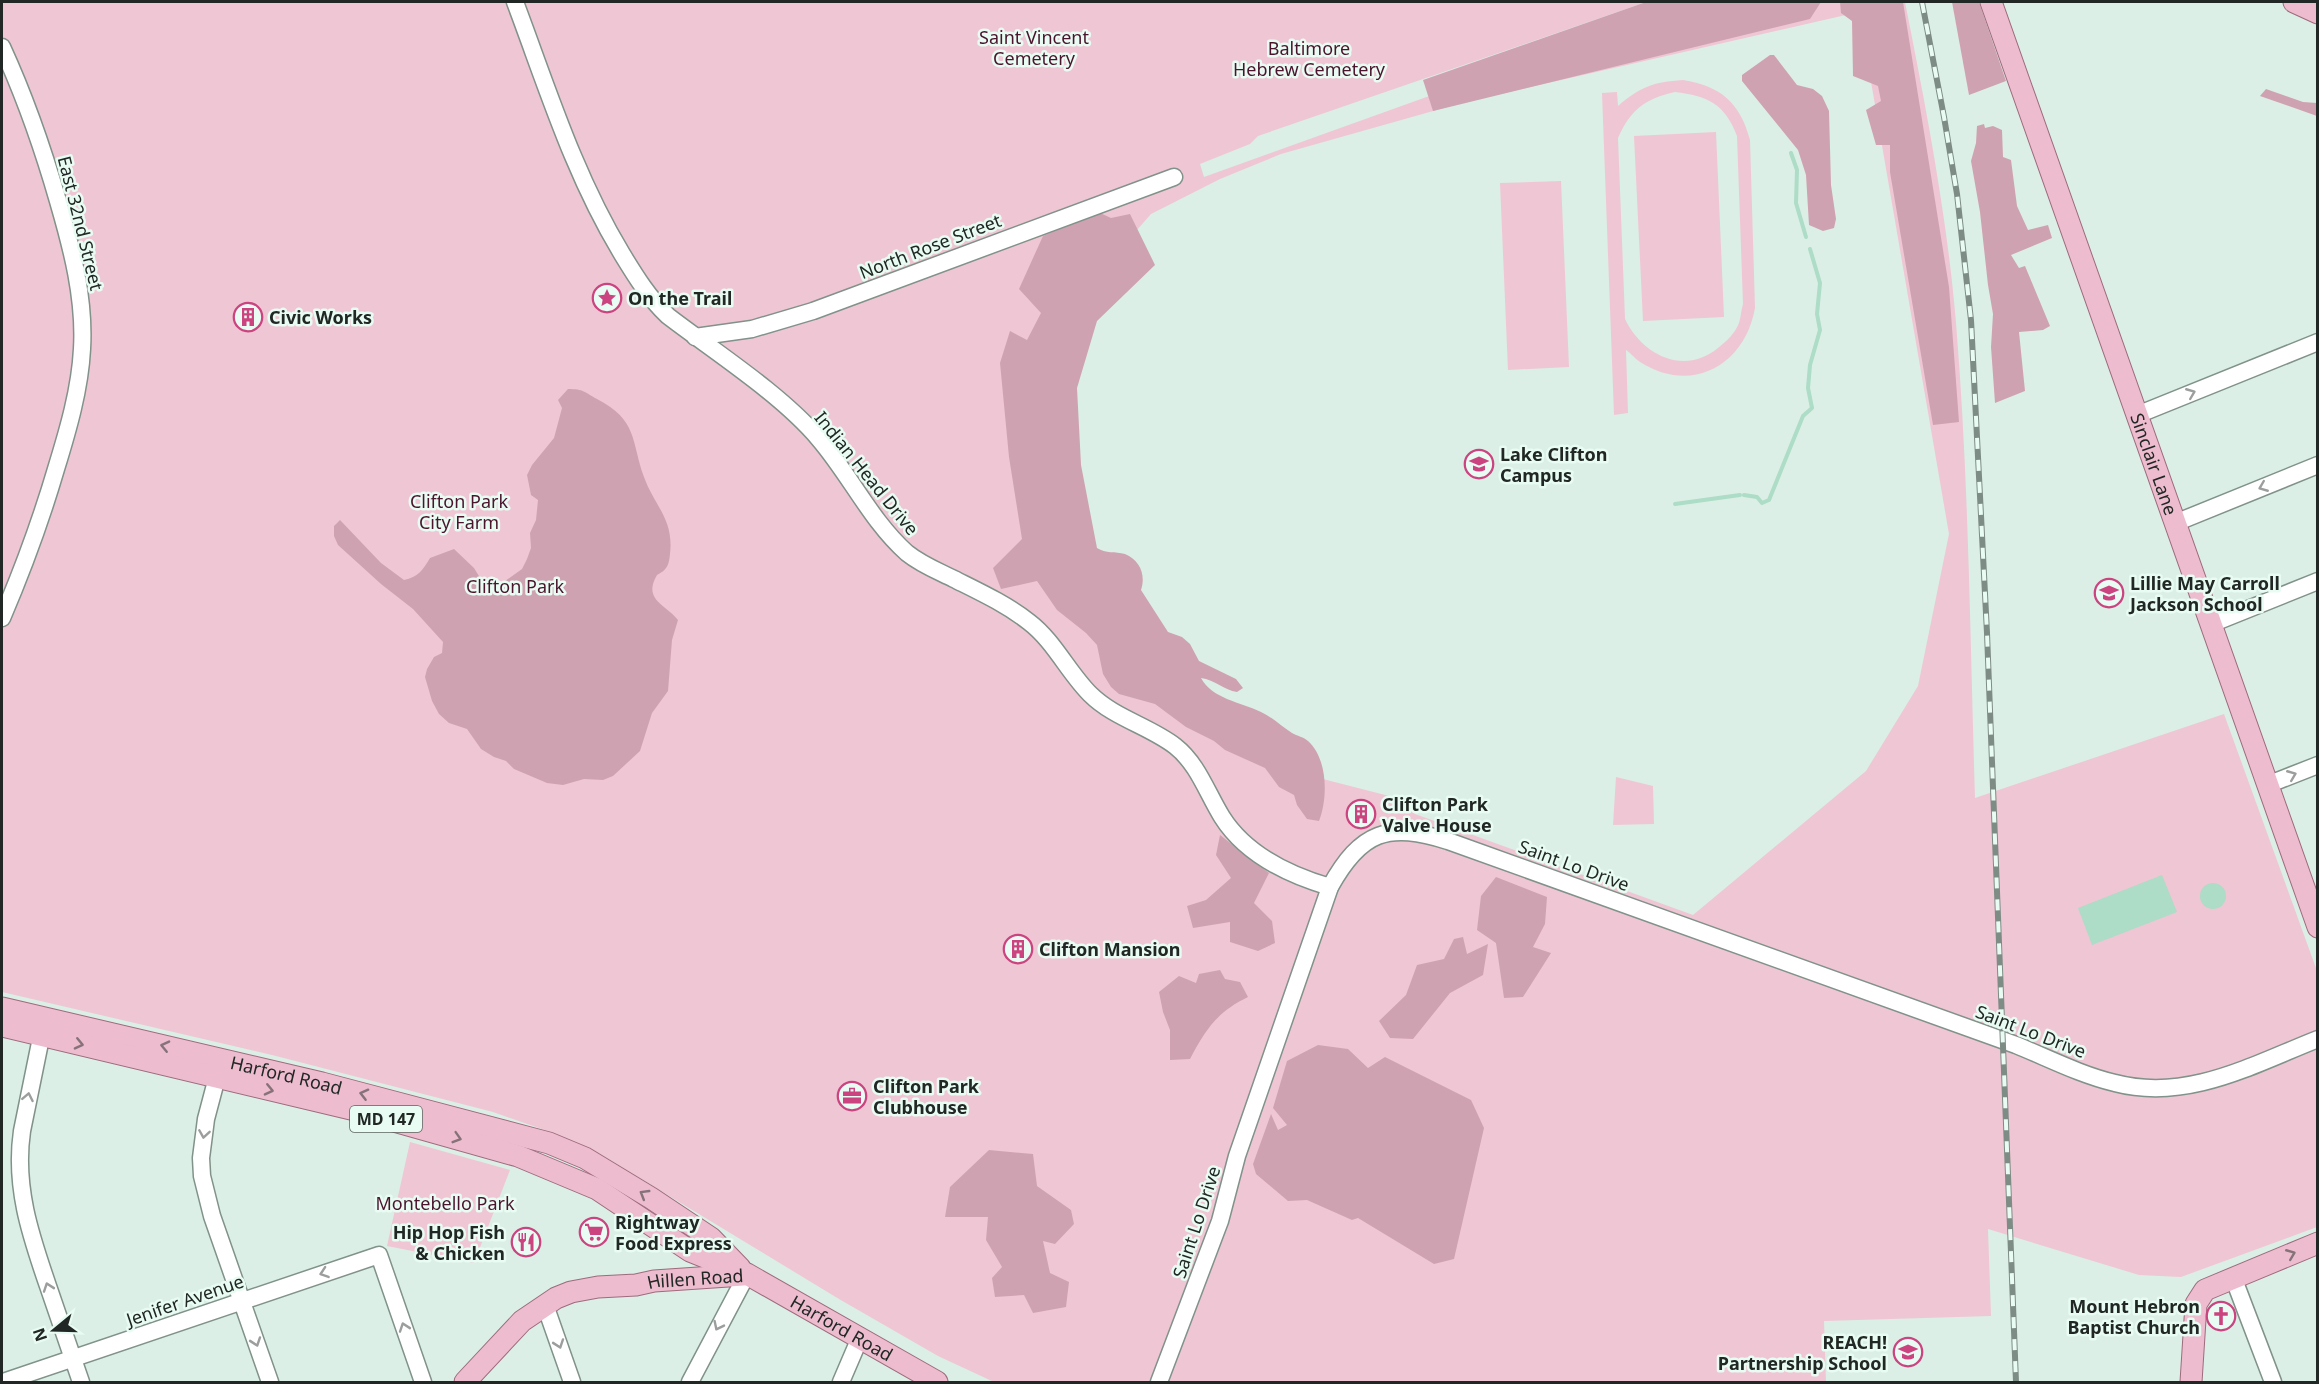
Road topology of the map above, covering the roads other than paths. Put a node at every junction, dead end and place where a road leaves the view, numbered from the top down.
1 (515, 2) edge
2 (1991, 2) edge
3 (2294, 2) edge
4 (2318, 13) edge
5 (2, 47) edge
6 (1174, 177) dead end
7 (695, 337) junction
8 (2318, 342) edge
9 (2137, 415) junction
10 (2318, 465) edge
11 (2175, 523) junction
12 (2318, 581) edge
13 (2, 618) edge
14 (2211, 624) junction
15 (2318, 765) edge
16 (2267, 785) junction
17 (1330, 887) junction
18 (2318, 927) edge
19 (2, 1008) edge
20 (2, 1026) edge
21 (43, 1026) junction
22 (2318, 1039) edge
23 (219, 1068) junction
24 (2318, 1243) edge
25 (690, 1251) junction
26 (747, 1274) junction
27 (2233, 1277) junction
28 (668, 1280) junction
29 (636, 1285) junction
30 (242, 1301) junction
31 (545, 1305) junction
32 (859, 1340) junction
33 (73, 1359) junction
34 (3, 1383) edge
35 (81, 1383) edge
36 (270, 1383) edge
37 (423, 1383) edge
38 (465, 1383) edge
39 (572, 1383) edge
40 (690, 1383) edge
41 (841, 1383) edge
42 (937, 1383) edge
43 (1159, 1383) edge
44 (2191, 1383) edge
45 (2273, 1383) edge

1 - 7 street, Indian Head Drive
2 - 9 main road, Sinclair Lane
3 - 4 main road
5 - 13 street, East 32nd Street
6 - 7 street, North Rose Street
7 - 17 street, Indian Head Drive
9 -> 8 street
9 - 11 main road, Sinclair Lane
10 -> 11 street
11 - 14 main road, Sinclair Lane
12 - 14 street
14 - 16 main road, Sinclair Lane
16 -> 15 street
16 - 18 main road, Sinclair Lane
17 - 22 street, Saint Lo Drive
17 - 43 street, Saint Lo Drive
19 - 21 main road, Harford Road / MD 147
20 - 21 main road, Harford Road / MD 147
21 - 23 main road, Harford Road / MD 147
33 -> 21 street
23 -> 25 main road, Harford Road / MD 147
26 -> 23 main road, Harford Road / MD 147
23 -> 30 street
27 -> 24 main road
25 - 26 main road, Harford Road / MD 147
25 - 28 main road
26 - 28 main road, Hillen Road
26 - 29 main road, Hillen Road
26 - 32 main road, Harford Road / MD 147
26 -> 40 street
27 - 44 main road
27 - 45 street
28 - 29 main road, Hillen Road
29 - 31 main road, Hillen Road
30 - 33 street, Jenifer Avenue
30 -> 36 street
37 -> 30 street, Jenifer Avenue
31 - 38 main road, Hillen Road
31 -> 39 street
32 - 41 street
32 - 42 main road, Harford Road / MD 147
33 - 34 street, Jenifer Avenue
33 - 35 street

